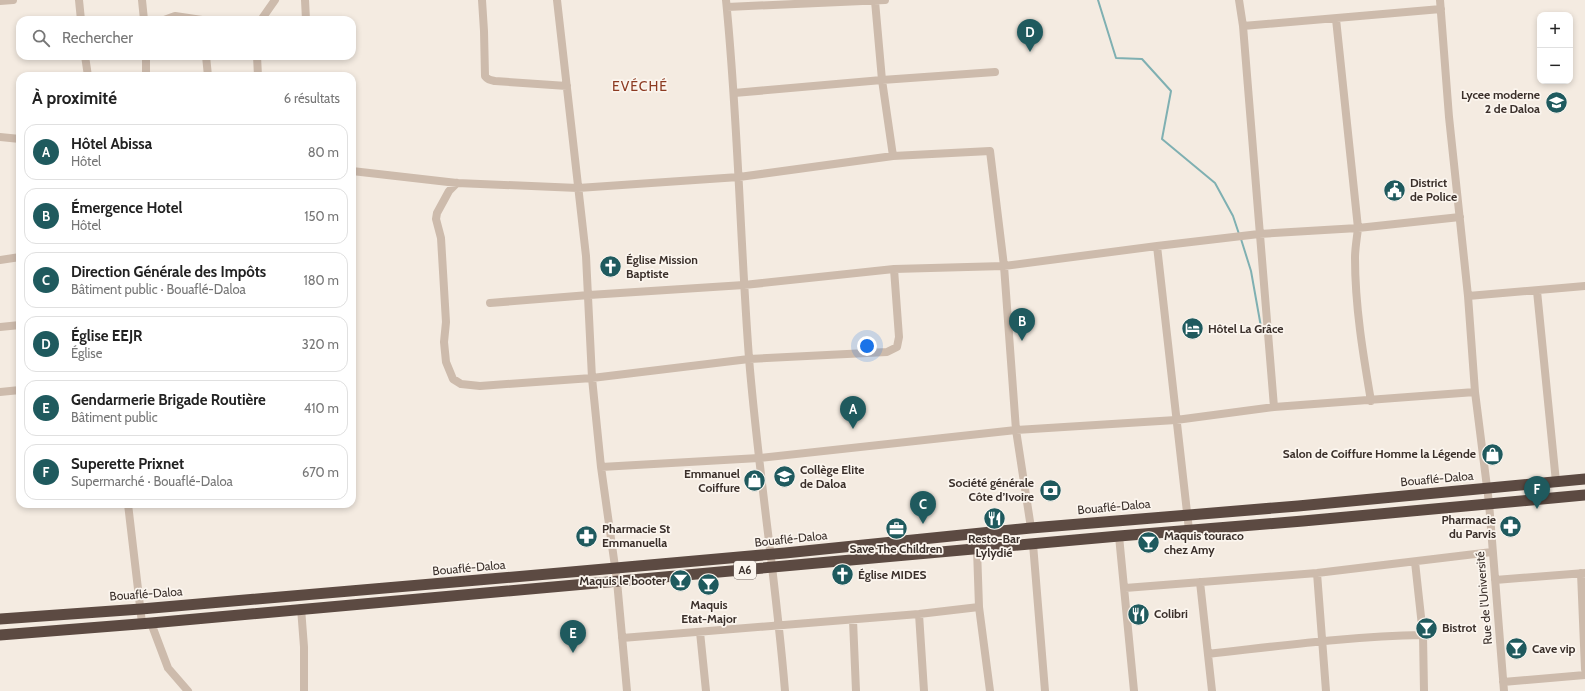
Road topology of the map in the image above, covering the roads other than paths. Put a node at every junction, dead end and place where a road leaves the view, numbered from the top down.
1 (13, 0) edge
2 (79, 0) edge
3 (142, 0) edge
4 (275, 0) edge
5 (305, 0) edge
6 (482, 0) edge
7 (557, 0) edge
8 (885, 0) edge
9 (1239, 0) edge
10 (0, 1) edge
11 (875, 1) junction
12 (803, 2) edge
13 (726, 3) edge
14 (1440, 4) edge
15 (81, 16) edge
16 (144, 16) edge
17 (264, 16) edge
18 (306, 16) edge
19 (1336, 18) junction
20 (1243, 26) junction
21 (86, 60) edge
22 (146, 60) edge
23 (206, 60) edge
24 (256, 60) edge
25 (87, 72) edge
26 (146, 72) edge
27 (208, 72) edge
28 (258, 72) edge
29 (994, 72) dead end
30 (882, 80) junction
31 (566, 86) junction
32 (734, 93) junction
33 (0, 137) edge
34 (16, 139) edge
35 (893, 156) junction
36 (356, 171) edge
37 (739, 177) junction
38 (457, 183) junction
39 (578, 188) junction
40 (1460, 217) junction
41 (1358, 228) junction
42 (1259, 234) junction
43 (1156, 246) junction
44 (16, 258) edge
45 (0, 260) edge
46 (1004, 266) junction
47 (894, 269) junction
48 (744, 285) junction
49 (1585, 286) edge
50 (1537, 291) junction
51 (589, 295) junction
52 (1468, 296) junction
53 (490, 304) dead end
54 (16, 325) edge
55 (0, 326) edge
56 (749, 359) junction
57 (592, 378) junction
58 (16, 390) edge
59 (0, 392) edge
60 (1475, 392) junction
61 (1371, 401) junction
62 (1274, 407) junction
63 (1176, 420) junction
64 (1016, 430) junction
65 (759, 458) junction
66 (601, 467) junction
67 (1585, 479) edge
68 (1556, 482) junction
69 (1487, 488) junction
70 (1585, 495) edge
71 (1489, 503) junction
72 (128, 508) edge
73 (1187, 514) junction
74 (1031, 528) junction
75 (1189, 530) junction
76 (1119, 536) junction
77 (1033, 544) junction
78 (977, 549) junction
79 (1492, 552) junction
80 (770, 554) junction
81 (1415, 562) junction
82 (772, 567) junction
83 (615, 568) junction
84 (1583, 573) edge
85 (1317, 574) junction
86 (1495, 580) junction
87 (617, 581) junction
88 (1200, 582) junction
89 (1125, 588) junction
90 (979, 607) junction
91 (301, 608) junction
92 (140, 609) junction
93 (919, 614) junction
94 (0, 619) edge
95 (853, 620) junction
96 (147, 623) junction
97 (780, 625) junction
98 (700, 632) junction
99 (0, 635) edge
100 (1423, 635) junction
101 (622, 638) junction
102 (1322, 640) junction
103 (1208, 654) junction
104 (1585, 669) edge
105 (1585, 675) edge
106 (1503, 682) junction
107 (188, 691) edge
108 (304, 691) edge
109 (627, 691) edge
110 (706, 691) edge
111 (785, 691) edge
112 (856, 691) edge
113 (924, 691) edge
114 (990, 691) edge
115 (1045, 691) edge
116 (1134, 691) edge
117 (1212, 691) edge
118 (1326, 691) edge
119 (1424, 691) edge
120 (1504, 691) edge

1 - 10 street
2 - 15 street
3 - 16 street
4 - 17 street
5 - 18 street
6 - 31 street
7 - 31 street
8 - 11 street
9 - 20 street
11 - 12 street
11 - 30 street
12 - 13 street
13 - 32 street
14 - 19 street
14 - 40 street, Rue de l'Université
19 - 20 street
19 - 41 street
20 - 42 street
21 - 25 street
22 - 26 street
23 - 27 street
24 - 28 street
29 - 30 street
30 - 32 street
30 - 35 street
31 - 39 street
32 - 37 street
33 - 34 street
35 - 37 street
35 - 46 street
36 - 38 street
37 - 39 street
37 - 48 street
38 - 39 street
38 - 57 street
39 - 51 street
40 - 41 street
40 - 52 street, Rue de l'Université
41 - 42 street
41 - 61 street
42 - 43 street
42 - 62 street
43 - 46 street
43 - 63 street
44 - 45 street
46 - 47 street
46 - 64 street
47 - 48 street
47 - 56 street
48 - 51 street
48 - 56 street
49 - 50 street
50 - 52 street
50 - 68 street
51 - 53 street
51 - 57 street
52 - 60 street, Rue de l'Université
54 - 55 street
56 - 57 street
56 - 65 street
57 - 66 street
58 - 59 street
60 - 61 street
60 - 69 street, Rue de l'Université
61 - 62 street
62 - 63 street
63 - 64 street
63 - 73 street
64 - 65 street
64 - 74 street
65 - 66 street
65 - 80 street
66 - 83 street
67 - 68 highway, Bouaflé-Daloa / A6
68 - 69 highway, Bouaflé-Daloa / A6
69 - 71 street, Rue de l'Université
69 - 73 highway, Bouaflé-Daloa / A6
70 - 71 highway, Bouaflé-Daloa / A6
71 - 75 highway, Bouaflé-Daloa / A6
71 - 79 street, Rue de l'Université
72 - 92 street
73 - 74 highway, Bouaflé-Daloa / A6
73 - 75 street
74 - 80 highway, Bouaflé-Daloa / A6
75 - 76 highway, Bouaflé-Daloa / A6
76 - 77 highway, Bouaflé-Daloa / A6
76 - 89 street
77 - 78 highway, Bouaflé-Daloa / A6
77 - 115 street
78 - 82 highway, Bouaflé-Daloa / A6
78 - 90 street
79 - 81 street
79 - 86 street, Rue de l'Université
80 - 82 street
80 - 83 highway, Bouaflé-Daloa / A6
81 - 85 street
81 - 100 street
82 - 87 highway, Bouaflé-Daloa / A6
82 - 97 street
83 - 87 street
83 - 92 highway, Bouaflé-Daloa / A6
84 - 86 street
84 - 104 street
85 - 88 street
85 - 102 street
86 - 106 street, Rue de l'Université
87 - 91 highway, Bouaflé-Daloa / A6
87 - 101 street
88 - 89 street
88 - 103 street
89 - 116 street
90 - 93 street
90 - 114 street
91 - 96 highway, Bouaflé-Daloa / A6
91 - 108 street
92 - 94 highway, Bouaflé-Daloa / A6
92 - 96 street
93 - 95 street
93 - 113 street
95 - 97 street
95 - 112 street
96 - 99 highway, Bouaflé-Daloa / A6
96 - 107 street
97 - 98 street
97 - 111 street
98 - 101 street
98 - 110 street
100 - 102 street
100 - 119 street
101 - 109 street
102 - 103 street
102 - 118 street
103 - 117 street
105 - 106 street
106 - 120 street, Rue de l'Université

